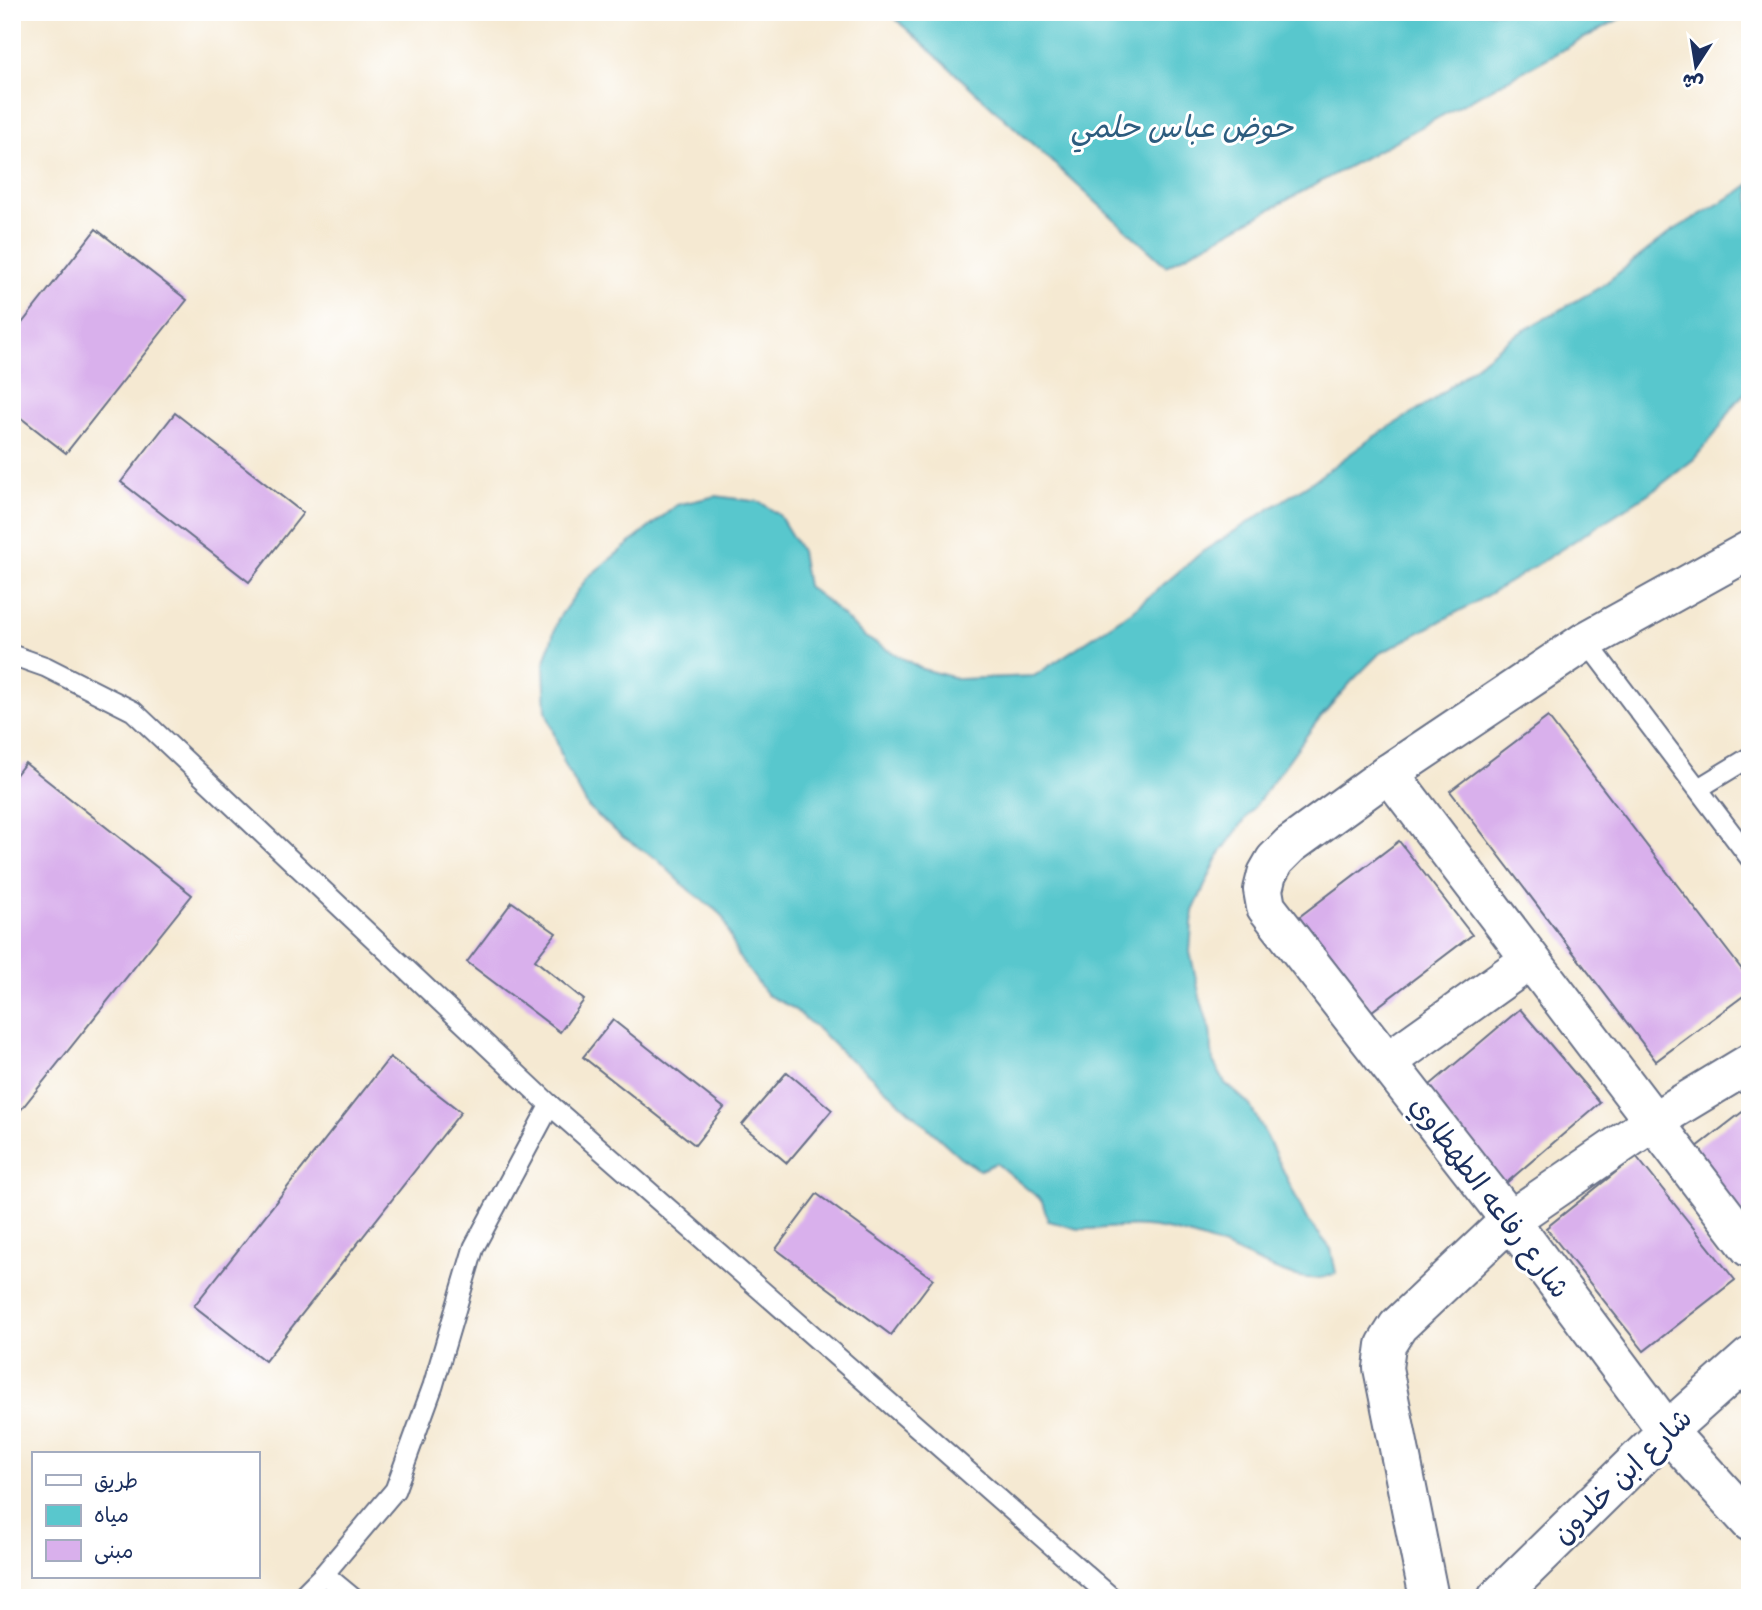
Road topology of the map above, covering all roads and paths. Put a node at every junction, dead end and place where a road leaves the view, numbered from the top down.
1 (1750, 550) edge
2 (1586, 641) junction
3 (12, 655) edge
4 (1750, 757) edge
5 (1389, 773) junction
6 (1699, 788) junction
7 (1750, 858) edge
8 (1530, 960) junction
9 (1387, 1062) junction
10 (1750, 1063) edge
11 (550, 1105) junction
12 (1654, 1121) junction
13 (1510, 1220) junction
14 (1750, 1248) edge
15 (1750, 1357) edge
16 (1667, 1431) junction
17 (1750, 1522) edge
18 (324, 1574) junction
19 (300, 1598) edge
20 (353, 1598) edge
21 (1112, 1598) edge
22 (1429, 1598) edge
23 (1497, 1598) edge

1 - 2 street
2 - 5 street
2 - 6 lane
3 - 11 lane
4 - 6 lane
5 - 8 street
5 - 9 street, شارع رفاعه الطهطاوي
6 - 7 lane
8 - 9 street
8 - 12 street
9 - 13 street, شارع رفاعه الطهطاوي
10 - 12 street
11 - 18 lane
11 - 21 lane
12 - 13 street
12 - 14 street
13 - 16 street, شارع رفاعه الطهطاوي
13 - 22 street
15 - 16 street, شارع ابن خلدون
16 - 17 street, شارع رفاعه الطهطاوي
16 - 23 street, شارع ابن خلدون
18 - 19 lane
18 - 20 lane

